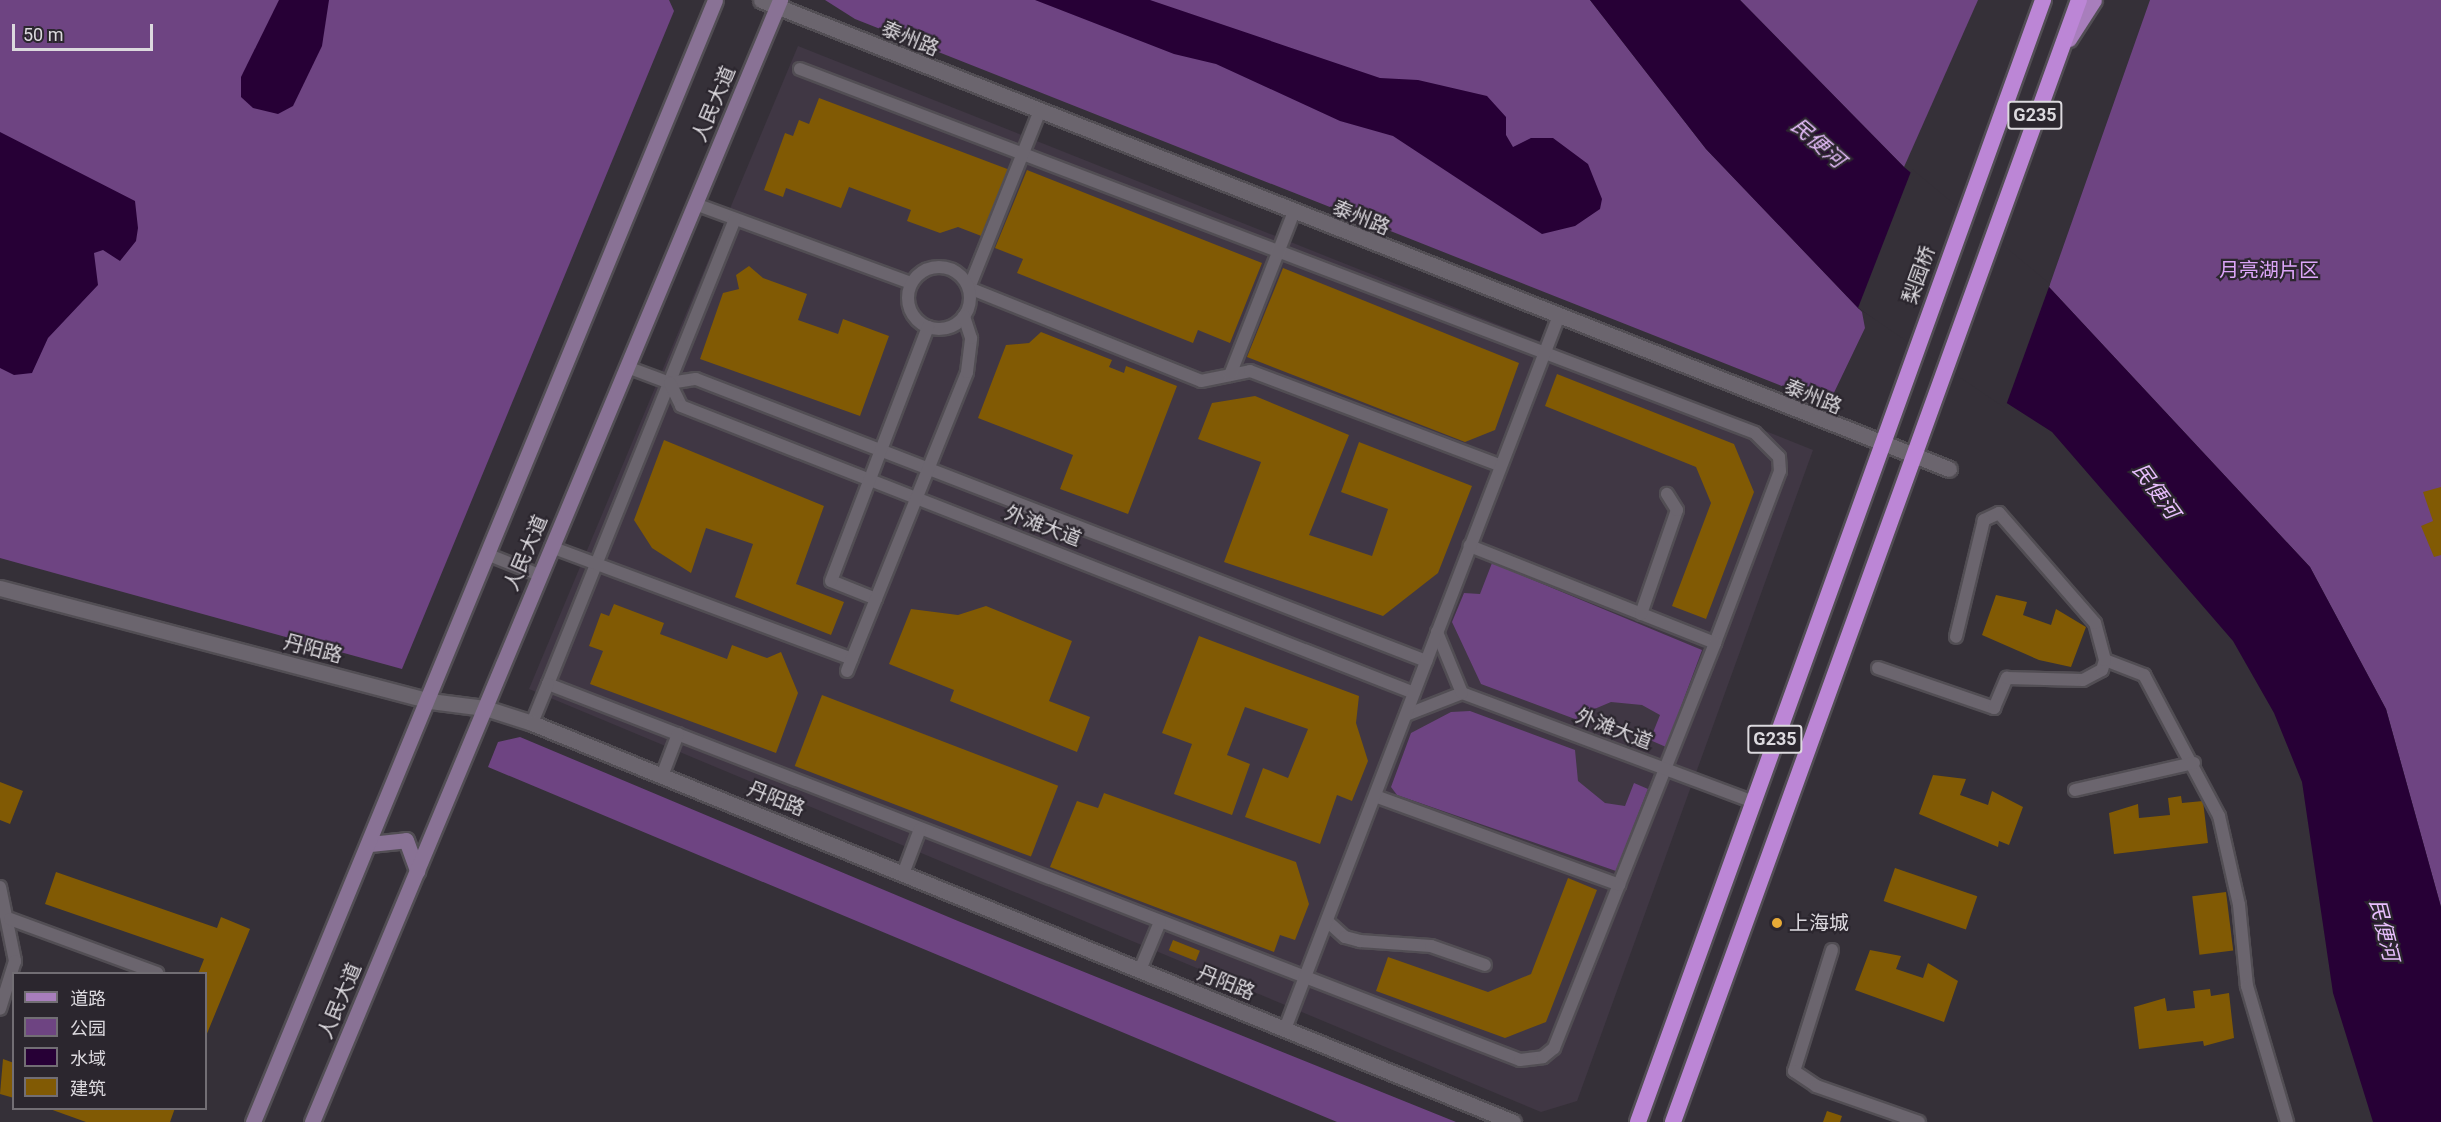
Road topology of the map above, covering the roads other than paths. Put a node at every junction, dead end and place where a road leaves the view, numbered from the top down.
1 (715, 0) edge
2 (761, 0) edge
3 (2036, 0) edge
4 (2043, 0) edge
5 (2079, 0) edge
6 (2094, 0) edge
7 (779, 4) edge
8 (2028, 39) junction
9 (2058, 56) junction
10 (800, 69) dead end
11 (1039, 113) junction
12 (1023, 154) junction
13 (695, 204) junction
14 (1293, 214) junction
15 (735, 219) junction
16 (1279, 251) junction
17 (912, 283) junction
18 (969, 288) junction
19 (964, 316) junction
20 (1558, 318) junction
21 (928, 327) junction
22 (1545, 352) junction
23 (627, 367) junction
24 (1230, 375) junction
25 (670, 383) junction
26 (1881, 445) junction
27 (881, 450) junction
28 (1912, 455) junction
29 (1501, 466) junction
30 (928, 469) junction
31 (1949, 469) dead end
32 (870, 479) junction
33 (1667, 494) dead end
34 (917, 498) junction
35 (1470, 546) junction
36 (551, 547) junction
37 (489, 555) junction
38 (597, 564) junction
39 (539, 575) junction
40 (0, 588) edge
41 (876, 599) junction
42 (1641, 614) junction
43 (1437, 632) junction
44 (1956, 638) dead end
45 (1714, 643) junction
46 (852, 658) junction
47 (2105, 660) junction
48 (1426, 661) junction
49 (1878, 668) dead end
50 (847, 671) dead end
51 (548, 684) junction
52 (1414, 693) junction
53 (1462, 693) junction
54 (430, 701) junction
55 (485, 708) junction
56 (1406, 715) junction
57 (532, 723) junction
58 (678, 734) junction
59 (2194, 763) junction
60 (1664, 769) junction
61 (662, 776) junction
62 (2075, 790) dead end
63 (1375, 796) junction
64 (1753, 802) junction
65 (920, 829) junction
66 (370, 844) junction
67 (417, 871) junction
68 (903, 874) junction
69 (1618, 885) junction
70 (0, 887) edge
71 (10, 919) junction
72 (1327, 921) junction
73 (1160, 922) junction
74 (1832, 950) dead end
75 (1485, 965) dead end
76 (1140, 970) junction
77 (154, 972) edge
78 (1305, 979) junction
79 (4, 984) edge
80 (0, 1009) edge
81 (1286, 1029) junction
82 (253, 1122) edge
83 (312, 1122) edge
84 (1513, 1122) edge
85 (1638, 1122) edge
86 (1673, 1122) edge
87 (1919, 1122) edge
88 (2287, 1122) edge

1 - 37 main road, 人民大道
2 - 7 street, 泰州路
3 - 8 main road
4 - 8 highway, G235
5 - 9 highway, G235
6 - 9 main road
7 - 11 street, 泰州路
7 - 13 main road, 人民大道
8 - 26 highway, 梨园桥 / G235
9 - 28 highway, G235
10 - 12 lane
11 - 12 lane
11 - 14 street, 泰州路
12 - 16 lane
12 - 18 lane
13 - 15 lane
13 - 23 main road, 人民大道
14 - 16 lane
14 - 20 street, 泰州路
15 - 17 lane
15 - 25 lane
16 - 22 lane
16 - 24 lane
17 - 18 lane
17 - 21 lane
18 - 19 lane
18 - 24 lane
19 - 21 lane
19 - 30 lane
20 - 22 lane
20 - 26 street, 泰州路
21 - 27 lane
22 - 29 lane
22 - 45 lane
23 - 25 lane, 外滩大道
23 - 36 main road, 人民大道
24 - 29 lane
25 - 27 lane, 外滩大道
25 - 32 lane, 外滩大道
25 - 38 lane
26 - 28 street, 泰州路
26 - 64 highway, G235
27 - 30 lane, 外滩大道
27 - 32 lane
28 - 31 street, 泰州路
28 - 86 highway, G235
29 - 35 lane
30 - 34 lane
30 - 48 lane, 外滩大道
32 - 34 lane, 外滩大道
32 - 41 lane
33 - 42 lane
34 - 41 lane
34 - 52 lane, 外滩大道
35 - 42 lane
35 - 43 lane
36 - 38 lane
36 - 39 main road, 人民大道
37 - 39 lane
37 - 54 main road, 人民大道
38 - 46 lane
38 - 51 lane
39 - 55 main road, 人民大道
40 - 54 street, 丹阳路
41 - 46 lane
42 - 45 lane
43 - 48 lane
43 - 53 lane
44 - 47 lane
45 - 60 lane
46 - 50 lane
47 - 49 lane
47 - 59 lane
48 - 52 lane
51 - 57 lane
51 - 58 lane
52 - 56 lane
53 - 56 lane
53 - 60 lane, 外滩大道
54 - 55 street, 丹阳路
54 - 66 main road, 人民大道
55 - 57 street, 丹阳路
55 - 67 main road, 人民大道
56 - 63 lane
57 - 61 street, 丹阳路
58 - 61 lane
58 - 65 lane
59 - 62 lane
59 - 88 lane
60 - 64 lane, 外滩大道
60 - 69 lane
61 - 68 street, 丹阳路
63 - 69 lane
63 - 72 lane
64 - 85 highway, G235
65 - 68 lane
65 - 73 lane
66 - 67 main road
66 - 82 main road, 人民大道
67 - 83 main road, 人民大道
68 - 76 street, 丹阳路
69 - 78 lane
70 - 71 lane
71 - 77 lane
71 - 79 lane
72 - 75 lane
72 - 78 lane
73 - 76 lane
73 - 78 lane
74 - 87 lane
76 - 81 street, 丹阳路
78 - 81 lane
79 - 80 lane
81 - 84 street, 丹阳路

